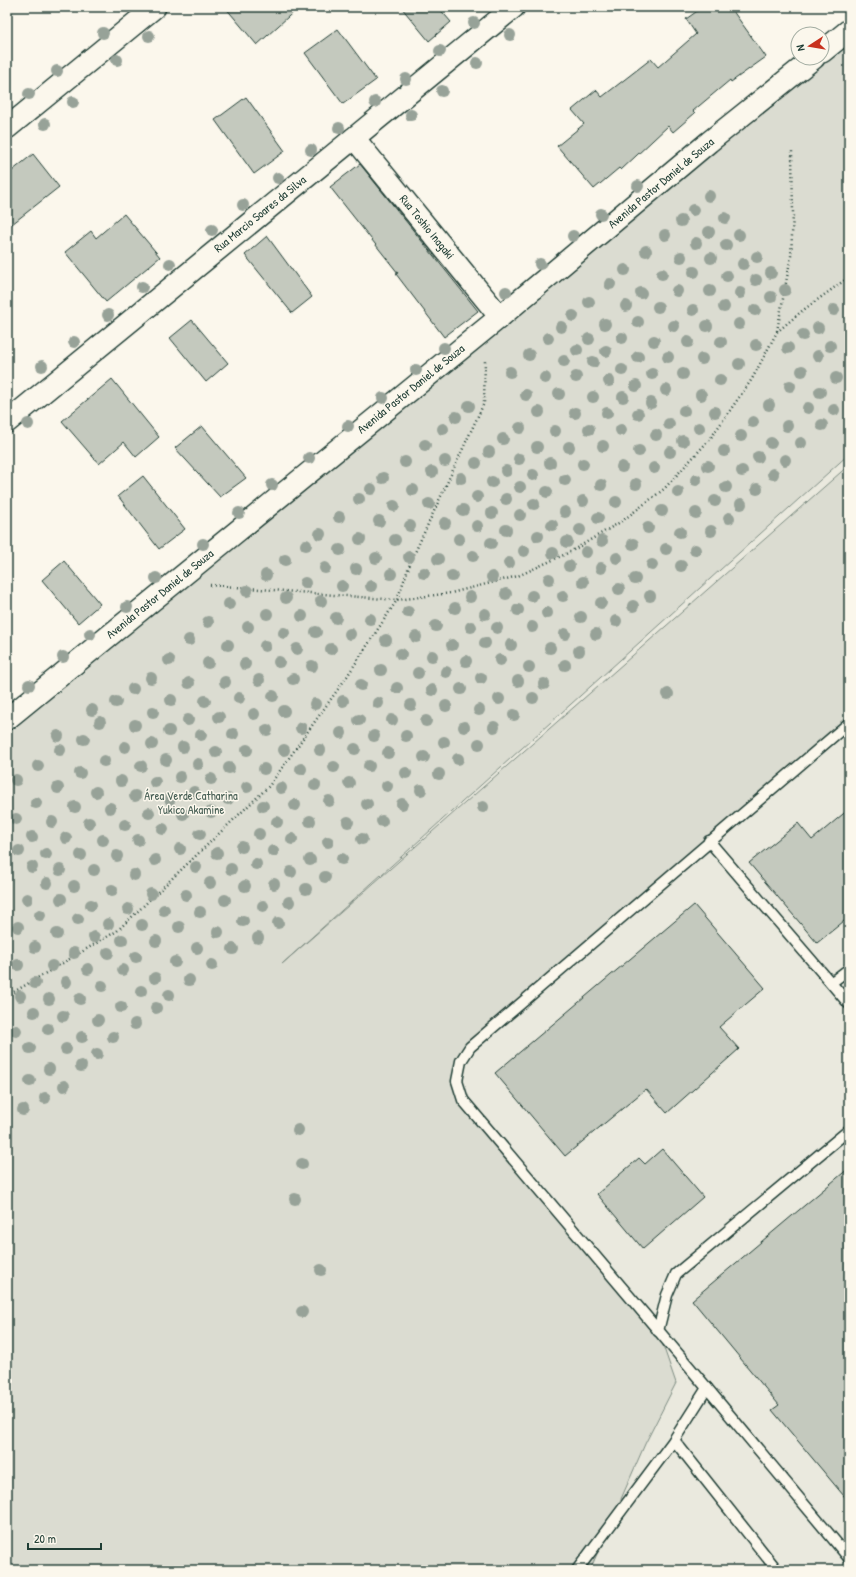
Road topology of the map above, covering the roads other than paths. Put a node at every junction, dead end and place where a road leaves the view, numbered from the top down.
1 (155, 7) edge
2 (514, 7) edge
3 (849, 30) edge
4 (830, 45) edge
5 (804, 66) edge
6 (7, 128) edge
7 (354, 138) junction
8 (493, 323) junction
9 (7, 422) edge
10 (9, 714) edge
11 (849, 723) edge
12 (709, 841) junction
13 (849, 969) edge
14 (832, 982) junction
15 (849, 1004) edge
16 (849, 1130) edge
17 (658, 1331) junction
18 (707, 1388) junction
19 (674, 1440) junction
20 (849, 1558) edge
21 (577, 1570) edge
22 (777, 1570) edge

1 - 6 street
2 - 7 street, Rua Marcio Soares da Silva
3 - 4 street
5 - 8 street, Avenida Pastor Daniel de Souza
7 - 8 street, Rua Toshio Inagaki
7 - 9 street, Rua Marcio Soares da Silva
8 - 10 street, Avenida Pastor Daniel de Souza
11 - 12 lane
12 - 14 lane
12 - 17 lane
13 - 14 lane
14 - 15 lane
16 - 17 lane
17 - 18 lane
18 - 19 lane
18 - 20 lane
19 - 21 lane
19 - 22 lane

